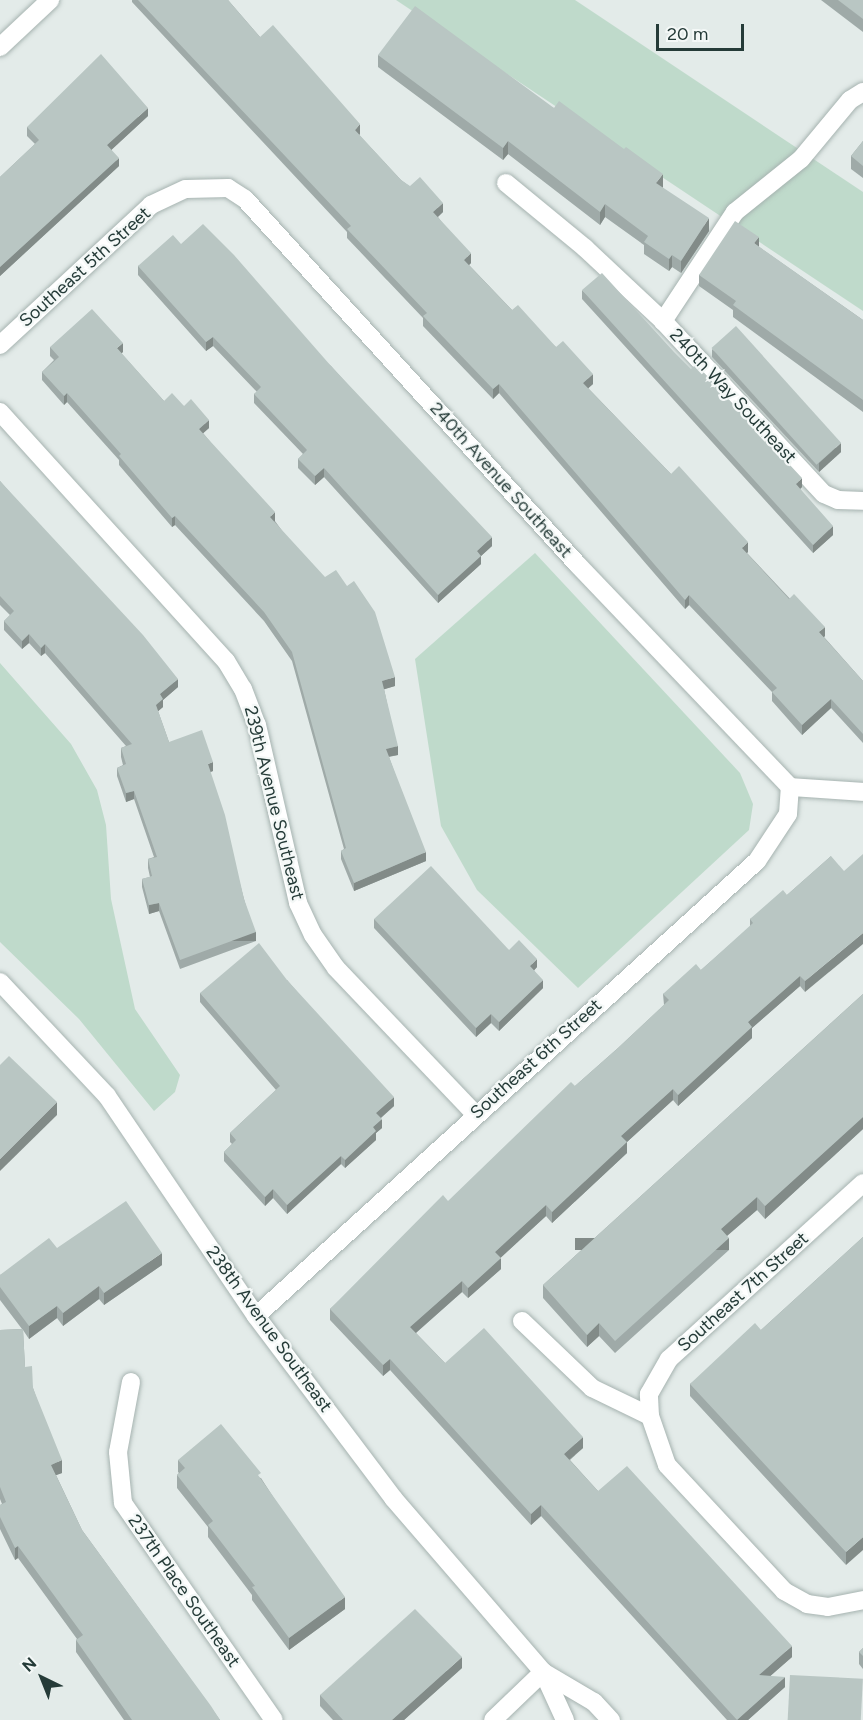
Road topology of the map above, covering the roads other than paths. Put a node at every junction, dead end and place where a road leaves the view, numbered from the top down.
1 (47, 1) edge
2 (0, 47) edge
3 (863, 92) edge
4 (506, 183) dead end
5 (207, 186) joint
6 (663, 321) junction
7 (0, 345) edge
8 (0, 412) edge
9 (863, 501) edge
10 (790, 788) junction
11 (863, 792) edge
12 (4, 993) edge
13 (475, 1114) junction
14 (863, 1183) edge
15 (256, 1316) junction
16 (522, 1321) dead end
17 (131, 1382) dead end
18 (650, 1416) junction
19 (863, 1600) edge
20 (543, 1672) junction
21 (274, 1720) edge
22 (493, 1720) edge
23 (566, 1720) edge
24 (611, 1720) edge

1 - 2 street
3 - 6 street, 240th Way Southeast
4 - 6 street
5 - 7 street, Southeast 5th Street
5 - 10 street, 240th Avenue Southeast
6 - 9 street, 240th Way Southeast
8 - 13 street, 239th Avenue Southeast
10 - 11 street
10 - 13 street, Southeast 6th Street
12 - 15 street, 238th Avenue Southeast
13 - 15 street, Southeast 6th Street
14 - 18 street, Southeast 7th Street
15 - 20 street, 238th Avenue Southeast
16 - 18 street
17 - 21 street, 237th Place Southeast
18 - 19 street, Southeast 7th Street
20 - 22 street
20 - 23 street, 238th Avenue Southeast
20 - 24 street, 238th Avenue Southeast

